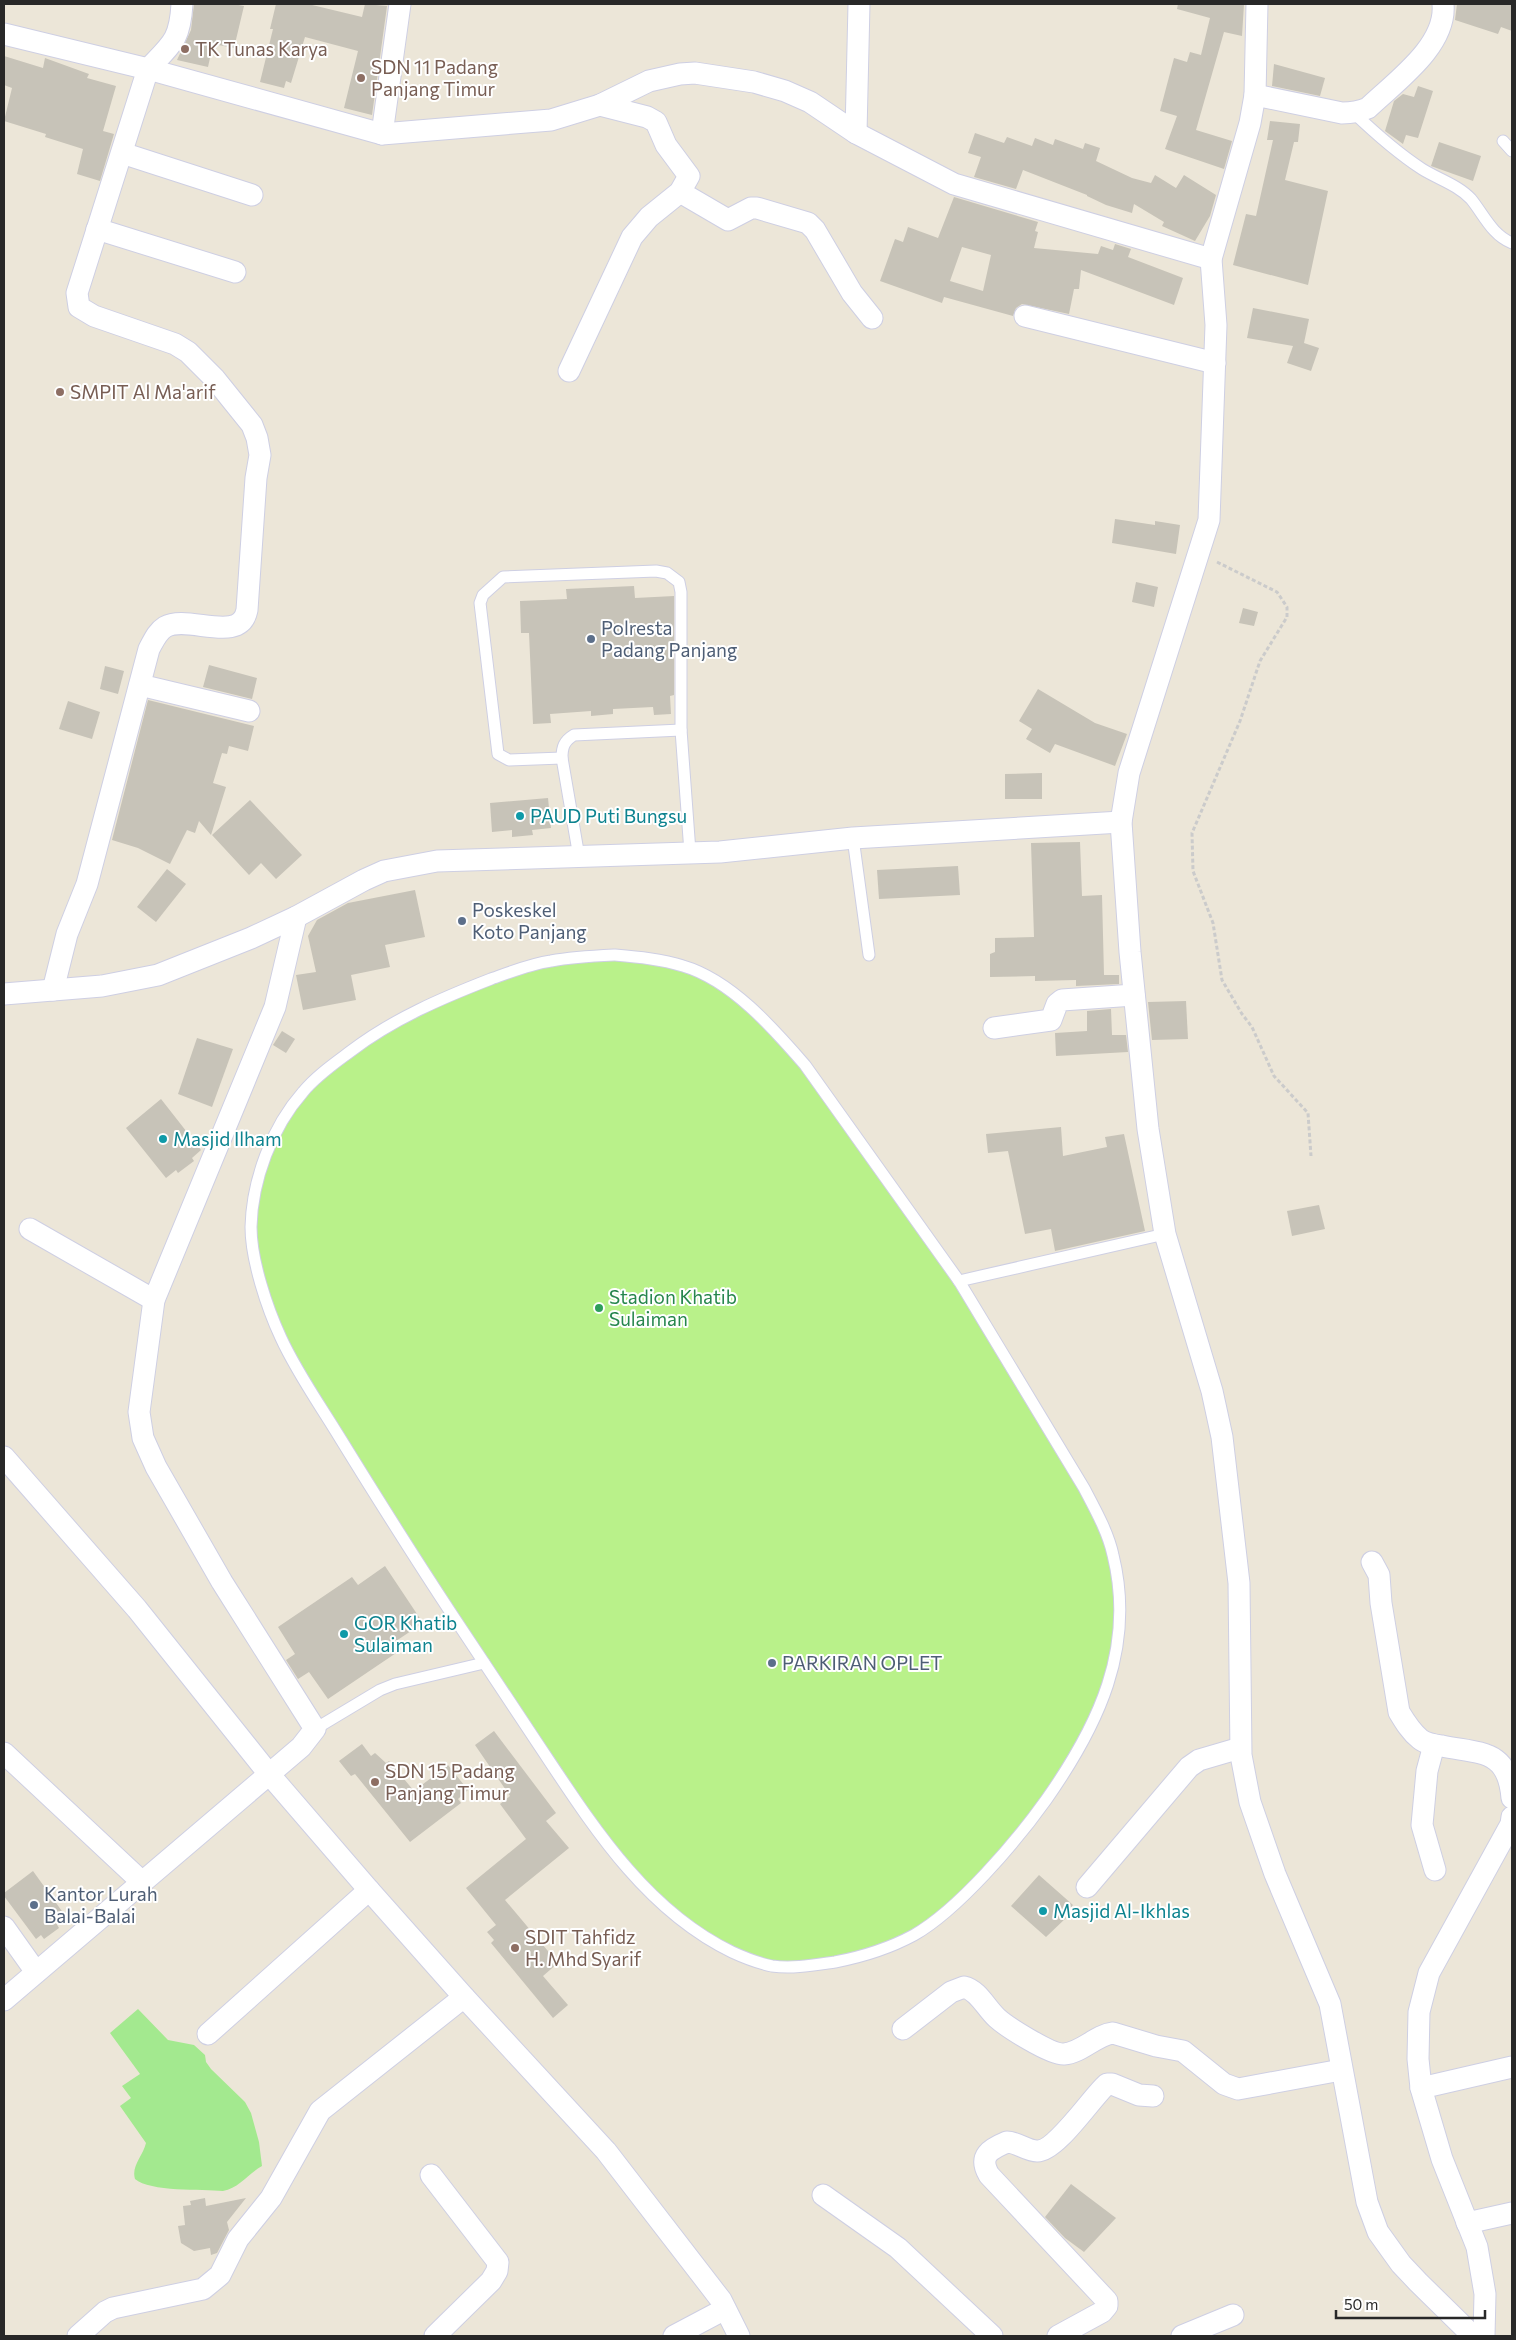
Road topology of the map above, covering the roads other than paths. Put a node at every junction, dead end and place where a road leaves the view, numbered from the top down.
1 (182, 4) edge
2 (400, 4) edge
3 (859, 4) edge
4 (1257, 4) edge
5 (1443, 4) edge
6 (4, 34) edge
7 (148, 69) junction
8 (1255, 95) junction
9 (600, 105) junction
10 (1354, 113) junction
11 (856, 133) junction
12 (382, 134) junction
13 (1503, 141) dead end
14 (1512, 151) edge
15 (122, 153) junction
16 (680, 192) junction
17 (252, 195) dead end
18 (97, 229) junction
19 (1512, 243) edge
20 (1211, 259) junction
21 (235, 272) dead end
22 (1025, 316) dead end
23 (872, 318) dead end
24 (1215, 363) junction
25 (569, 371) dead end
26 (140, 685) junction
27 (249, 711) dead end
28 (682, 730) junction
29 (562, 758) junction
30 (1121, 822) junction
31 (854, 838) junction
32 (690, 852) junction
33 (579, 857) junction
34 (296, 918) junction
35 (869, 955) dead end
36 (53, 990) junction
37 (1134, 995) junction
38 (4, 996) edge
39 (994, 1028) dead end
40 (30, 1229) dead end
41 (1165, 1234) junction
42 (959, 1281) junction
43 (154, 1300) junction
44 (5, 1462) edge
45 (1372, 1562) dead end
46 (484, 1663) junction
47 (315, 1729) junction
48 (1434, 1745) junction
49 (1240, 1748) junction
50 (4, 1753) edge
51 (269, 1774) junction
52 (1512, 1798) edge
53 (1512, 1817) edge
54 (1435, 1870) dead end
55 (142, 1882) junction
56 (1087, 1887) dead end
57 (369, 1890) junction
58 (4, 1927) edge
59 (36, 1972) junction
60 (464, 1998) junction
61 (4, 2000) edge
62 (903, 2029) dead end
63 (208, 2034) dead end
64 (1512, 2067) edge
65 (1341, 2070) junction
66 (1421, 2088) junction
67 (1153, 2096) dead end
68 (430, 2175) dead end
69 (823, 2195) dead end
70 (1512, 2214) edge
71 (1467, 2223) junction
72 (725, 2309) junction
73 (1233, 2315) dead end
74 (78, 2336) edge
75 (435, 2336) edge
76 (674, 2336) edge
77 (739, 2336) edge
78 (992, 2336) edge
79 (1058, 2336) edge
80 (1182, 2336) edge
81 (1473, 2336) edge
82 (1484, 2336) edge

1 - 7 street
2 - 12 street
3 - 11 street
4 - 8 street
5 - 10 street
6 - 7 street
7 - 12 street
7 - 15 street
8 - 10 street
8 - 20 street
9 - 11 street
9 - 12 street
9 - 16 street
10 - 19 lane
11 - 20 street
13 - 14 lane
15 - 17 street
15 - 18 street
16 - 23 street
16 - 25 street
18 - 21 street
18 - 26 street
20 - 24 street
22 - 24 street
24 - 30 street
26 - 27 street
26 - 36 street
28 - 29 lane
28 - 29 lane
28 - 32 lane
29 - 33 lane
30 - 31 street
30 - 37 street
31 - 32 street
31 - 35 lane
32 - 33 street
33 - 34 street
34 - 36 street
34 - 43 street
36 - 38 street
37 - 39 street
37 - 41 street
40 - 43 street
41 - 42 lane
41 - 49 street
42 - 46 lane
42 - 46 lane
43 - 47 street
44 - 51 street
45 - 48 street
46 - 47 lane
47 - 51 street
48 - 52 street
48 - 54 street
49 - 56 street
49 - 65 street
50 - 55 street
51 - 55 street
51 - 57 street
53 - 66 street
55 - 59 street
57 - 60 street
57 - 63 street
58 - 59 street
59 - 61 street
60 - 72 street
60 - 74 street
62 - 65 street
64 - 66 street
65 - 81 street
66 - 71 street
67 - 79 street
68 - 75 street
69 - 78 street
70 - 71 street
71 - 82 street
72 - 76 street
72 - 77 street
73 - 80 street

